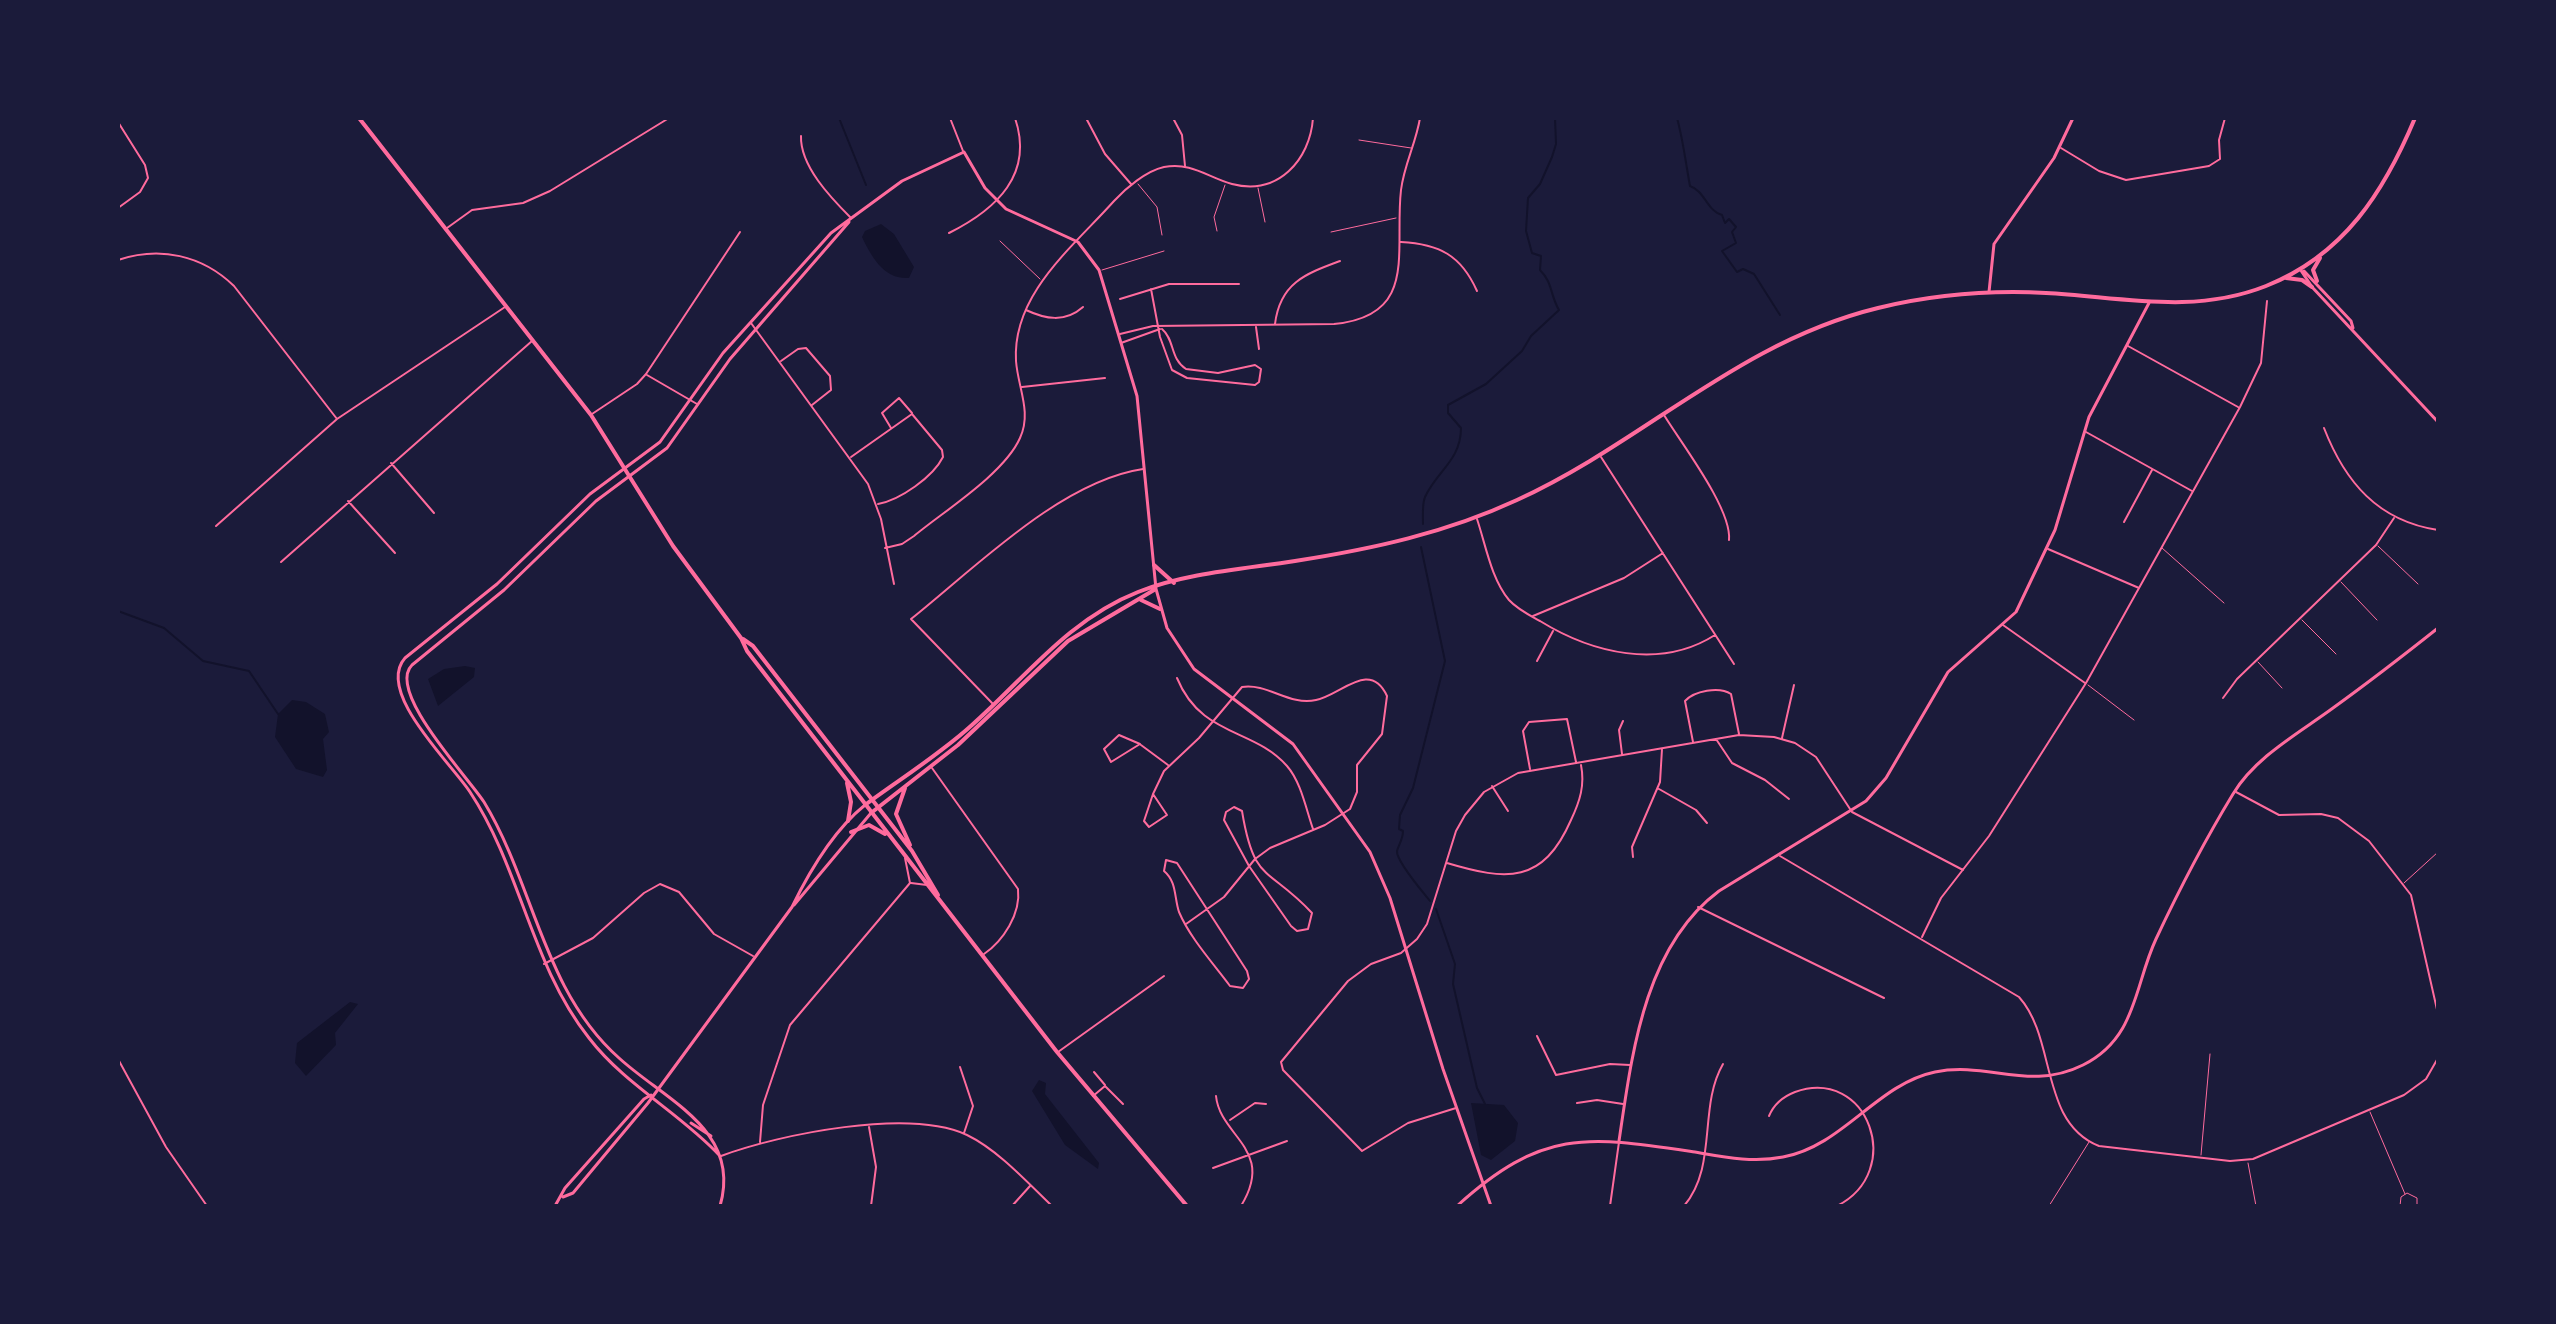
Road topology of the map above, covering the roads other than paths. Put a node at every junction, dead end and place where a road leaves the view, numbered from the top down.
1 (359, 118) edge
2 (669, 118) edge
3 (950, 118) edge
4 (1015, 118) edge
5 (1086, 118) edge
6 (1173, 118) edge
7 (1313, 118) edge
8 (1420, 118) edge
9 (2073, 118) edge
10 (2225, 118) edge
11 (2415, 118) edge
12 (118, 122) edge
13 (801, 136) dead end
14 (1359, 140) dead end
15 (2060, 147) junction
16 (1411, 148) junction
17 (964, 152) junction
18 (1185, 166) junction
19 (1136, 182) junction
20 (1226, 182) junction
21 (1132, 185) junction
22 (1258, 186) junction
23 (996, 199) junction
24 (118, 208) edge
25 (1399, 217) junction
26 (851, 219) junction
27 (1265, 222) dead end
28 (446, 228) junction
29 (1217, 231) dead end
30 (740, 232) dead end
31 (1331, 232) dead end
32 (949, 233) dead end
33 (1162, 235) dead end
34 (1000, 241) dead end
35 (1078, 242) junction
36 (1400, 242) junction
37 (1164, 251) dead end
38 (2323, 254) junction
39 (118, 260) edge
40 (1340, 261) dead end
41 (2300, 269) junction
42 (1099, 270) junction
43 (2283, 278) junction
44 (1042, 281) junction
45 (2317, 281) junction
46 (1239, 284) dead end
47 (2312, 287) junction
48 (1151, 289) junction
49 (1477, 291) dead end
50 (1989, 292) junction
51 (1120, 299) dead end
52 (2267, 301) dead end
53 (2149, 303) junction
54 (506, 306) junction
55 (1083, 307) dead end
56 (1025, 309) junction
57 (751, 322) junction
58 (1274, 325) junction
59 (1256, 326) junction
60 (1161, 328) junction
61 (2353, 328) junction
62 (756, 329) junction
63 (1118, 334) junction
64 (533, 340) junction
65 (1121, 343) junction
66 (2127, 345) junction
67 (1259, 349) dead end
68 (780, 362) junction
69 (646, 374) junction
70 (1105, 378) dead end
71 (1021, 387) junction
72 (690, 400) junction
73 (698, 404) junction
74 (812, 405) junction
75 (2240, 407) junction
76 (1663, 413) junction
77 (912, 414) junction
78 (591, 415) junction
79 (337, 419) junction
80 (2438, 422) edge
81 (891, 428) junction
82 (2324, 428) dead end
83 (2084, 432) junction
84 (1600, 454) junction
85 (851, 457) junction
86 (391, 463) junction
87 (626, 469) junction
88 (1144, 469) junction
89 (2152, 469) junction
90 (631, 476) junction
91 (2193, 492) junction
92 (348, 501) junction
93 (877, 505) junction
94 (434, 513) dead end
95 (1476, 518) junction
96 (2394, 518) junction
97 (2124, 522) dead end
98 (216, 526) dead end
99 (2438, 530) edge
100 (1729, 540) dead end
101 (2376, 545) junction
102 (885, 548) junction
103 (2162, 548) junction
104 (2048, 549) junction
105 (395, 553) dead end
106 (1663, 553) junction
107 (281, 562) dead end
108 (1154, 565) junction
109 (2339, 580) junction
110 (1174, 583) junction
111 (894, 584) dead end
112 (2418, 584) dead end
113 (2140, 588) junction
114 (1156, 589) junction
115 (1141, 600) junction
116 (2224, 603) dead end
117 (1160, 609) junction
118 (1532, 616) junction
119 (2300, 618) junction
120 (2377, 620) dead end
121 (2003, 625) junction
122 (2438, 628) edge
123 (1554, 630) junction
124 (1715, 635) junction
125 (741, 638) junction
126 (2336, 654) dead end
127 (2256, 660) junction
128 (1537, 661) dead end
129 (1734, 664) dead end
130 (1177, 678) dead end
131 (2086, 683) junction
132 (1794, 685) dead end
133 (2282, 688) dead end
134 (1232, 697) junction
135 (2223, 698) dead end
136 (994, 705) junction
137 (2134, 720) dead end
138 (1623, 721) dead end
139 (1213, 722) junction
140 (1739, 735) junction
141 (1716, 739) junction
142 (1781, 739) junction
143 (1693, 742) junction
144 (1140, 744) junction
145 (1662, 748) junction
146 (1622, 755) junction
147 (1578, 763) junction
148 (1169, 766) junction
149 (931, 767) junction
150 (1530, 770) junction
151 (847, 781) junction
152 (907, 785) junction
153 (1492, 786) junction
154 (1658, 788) junction
155 (2235, 791) junction
156 (1153, 794) junction
157 (873, 799) junction
158 (1789, 799) dead end
159 (865, 805) junction
160 (879, 807) junction
161 (1508, 811) dead end
162 (1852, 812) junction
163 (871, 813) junction
164 (1345, 813) junction
165 (848, 821) junction
166 (1707, 823) dead end
167 (1313, 830) junction
168 (851, 832) junction
169 (889, 837) junction
170 (912, 851) junction
171 (2438, 852) edge
172 (1779, 856) junction
173 (1633, 857) dead end
174 (905, 858) junction
175 (1255, 859) junction
176 (1446, 862) junction
177 (1249, 866) junction
178 (1963, 870) junction
179 (910, 883) junction
180 (2404, 883) junction
181 (927, 885) junction
182 (939, 897) junction
183 (792, 907) junction
184 (1698, 907) junction
185 (1205, 912) junction
186 (1186, 924) junction
187 (1922, 938) junction
188 (1406, 948) junction
189 (983, 955) junction
190 (755, 958) junction
191 (551, 961) junction
192 (544, 964) junction
193 (1164, 976) dead end
194 (1884, 998) dead end
195 (2438, 1014) edge
196 (1537, 1036) dead end
197 (1057, 1052) junction
198 (2210, 1054) dead end
199 (118, 1059) edge
200 (2438, 1059) edge
201 (1723, 1064) dead end
202 (1631, 1065) junction
203 (960, 1067) dead end
204 (1094, 1072) dead end
205 (2050, 1077) junction
206 (1105, 1086) junction
207 (655, 1090) junction
208 (651, 1095) junction
209 (1216, 1096) dead end
210 (1092, 1097) junction
211 (1577, 1103) dead end
212 (1123, 1104) dead end
213 (1266, 1104) dead end
214 (1625, 1104) junction
215 (1456, 1108) junction
216 (2369, 1110) junction
217 (1864, 1114) junction
218 (1769, 1116) dead end
219 (1229, 1121) junction
220 (689, 1123) junction
221 (869, 1126) junction
222 (964, 1134) junction
223 (714, 1138) junction
224 (1287, 1141) dead end
225 (1619, 1141) junction
226 (2089, 1142) junction
227 (761, 1143) junction
228 (1704, 1154) junction
229 (1249, 1155) junction
230 (720, 1156) junction
231 (2201, 1157) junction
232 (2248, 1160) junction
233 (1213, 1168) dead end
234 (1481, 1183) junction
235 (1030, 1186) junction
236 (2405, 1194) junction
237 (563, 1197) junction
238 (207, 1206) edge
239 (555, 1206) edge
240 (720, 1206) edge
241 (871, 1206) edge
242 (1012, 1206) edge
243 (1052, 1206) edge
244 (1187, 1206) edge
245 (1241, 1206) edge
246 (1457, 1206) edge
247 (1491, 1206) edge
248 (1610, 1206) edge
249 (1684, 1206) edge
250 (1837, 1206) edge
251 (2049, 1206) edge
252 (2256, 1206) edge
253 (2400, 1206) edge
254 (2417, 1206) edge

1 - 28 main road
2 - 28 street
3 - 17 street
4 - 23 street
5 - 21 street
6 - 18 street
7 - 22 street
8 - 16 street
9 - 15 street
10 - 15 street
11 - 38 main road
12 - 24 street
13 - 26 street
14 - 16 lane
15 - 50 street
16 - 25 street
17 - 23 street
17 - 26 street
18 - 19 street
18 - 20 street
19 - 21 street
19 - 33 lane
20 - 22 street
20 - 29 lane
21 - 35 street
22 - 27 lane
23 - 32 street
23 - 35 street
25 - 31 lane
25 - 36 street
26 - 57 street
26 - 62 street
28 - 54 main road
30 - 69 street
34 - 44 lane
35 - 42 street
35 - 44 street
36 - 49 street
36 - 58 street
37 - 42 lane
38 - 41 main road
38 - 45 main road
39 - 79 street
40 - 58 street
41 - 43 main road
41 - 45 street
41 - 47 street
42 - 63 street
43 - 47 main road
43 - 53 main road
44 - 56 street
45 - 61 street
46 - 48 street
47 - 61 street
48 - 51 street
48 - 60 street
50 - 53 main road
50 - 76 main road
52 - 75 street
53 - 66 street
54 - 64 main road
54 - 79 street
55 - 56 street
56 - 71 street
57 - 62 street
57 - 72 street
58 - 59 street
59 - 60 street
59 - 67 street
60 - 60 street
60 - 63 street
60 - 65 street
61 - 80 street
62 - 68 street
62 - 73 street
63 - 65 street
64 - 78 main road
64 - 86 street
65 - 88 street
66 - 75 street
66 - 83 street
68 - 74 street
68 - 74 street
69 - 72 street
69 - 78 street
70 - 71 street
71 - 102 street
72 - 73 street
72 - 87 street
73 - 90 street
74 - 85 street
75 - 91 street
76 - 84 main road
76 - 100 street
77 - 81 street
77 - 81 street
77 - 93 street
78 - 87 main road
79 - 98 street
81 - 85 street
82 - 96 street
83 - 89 street
83 - 104 street
84 - 95 main road
84 - 106 street
85 - 93 street
86 - 92 street
86 - 94 street
87 - 90 main road
87 - 192 street
88 - 108 street
88 - 136 street
89 - 91 street
89 - 97 street
90 - 125 main road
90 - 191 street
91 - 103 street
92 - 105 street
92 - 107 street
93 - 102 street
95 - 110 main road
95 - 118 street
96 - 99 street
96 - 101 street
101 - 109 street
101 - 112 lane
102 - 111 street
103 - 113 street
103 - 116 lane
104 - 113 street
104 - 121 street
106 - 118 street
106 - 124 street
108 - 110 main road
108 - 114 street
109 - 119 street
109 - 120 lane
110 - 114 main road
113 - 131 street
114 - 115 main road
114 - 117 street
114 - 136 main road
115 - 117 main road
115 - 149 main road
117 - 134 street
118 - 123 street
119 - 126 lane
119 - 127 street
121 - 131 street
121 - 162 street
122 - 155 street
123 - 124 street
123 - 128 street
124 - 129 street
125 - 151 main road
125 - 157 main road
127 - 133 lane
127 - 135 street
130 - 139 street
131 - 137 lane
131 - 178 street
132 - 142 street
134 - 139 street
134 - 164 street
134 - 164 street
136 - 157 main road
138 - 146 street
139 - 148 street
139 - 167 street
140 - 141 street
140 - 142 street
140 - 143 street
141 - 143 street
141 - 158 street
142 - 162 street
143 - 145 street
144 - 144 street
144 - 148 street
145 - 146 street
145 - 154 street
146 - 147 street
147 - 150 street
147 - 150 street
147 - 176 street
148 - 156 street
149 - 152 main road
149 - 189 street
150 - 153 street
151 - 159 main road
151 - 165 main road
152 - 160 main road
152 - 170 main road
153 - 161 street
153 - 176 street
154 - 166 street
154 - 173 street
155 - 180 street
155 - 205 street
156 - 156 street
157 - 159 main road
157 - 160 main road
159 - 163 main road
159 - 165 street
160 - 163 main road
160 - 170 main road
162 - 172 street
162 - 178 street
163 - 168 street
163 - 169 main road
164 - 167 street
164 - 188 street
165 - 183 street
167 - 175 street
168 - 169 main road
168 - 183 street
169 - 174 main road
170 - 182 main road
171 - 180 lane
172 - 184 street
172 - 187 street
174 - 179 street
174 - 181 main road
175 - 177 street
175 - 177 street
175 - 177 street
176 - 188 street
177 - 185 street
178 - 187 street
179 - 181 street
179 - 227 street
180 - 195 street
181 - 182 main road
182 - 189 main road
183 - 190 street
184 - 194 street
184 - 202 street
185 - 186 street
185 - 186 street
185 - 186 street
187 - 205 street
188 - 215 street
188 - 215 street
189 - 197 main road
190 - 191 street
190 - 207 street
191 - 192 street
191 - 207 street
192 - 208 street
193 - 197 street
196 - 202 street
197 - 210 main road
198 - 231 lane
199 - 238 street
200 - 216 street
201 - 228 street
202 - 214 street
203 - 222 street
204 - 206 street
205 - 217 street
205 - 226 street
206 - 210 street
206 - 212 street
207 - 208 street
207 - 223 street
208 - 220 street
208 - 237 street
208 - 237 street
209 - 219 street
210 - 244 main road
211 - 214 street
213 - 219 street
214 - 225 street
215 - 234 street
216 - 232 street
216 - 236 lane
217 - 218 street
217 - 228 street
217 - 250 street
219 - 229 street
220 - 223 street
220 - 230 street
221 - 222 street
221 - 227 street
221 - 241 street
222 - 235 street
223 - 230 street
224 - 229 street
225 - 228 street
225 - 234 street
225 - 248 street
226 - 231 street
226 - 251 lane
227 - 230 street
228 - 249 street
229 - 233 street
229 - 245 street
230 - 240 street
231 - 232 street
232 - 252 lane
234 - 246 street
234 - 247 street
235 - 242 street
235 - 243 street
236 - 253 lane
236 - 254 lane
237 - 239 street

